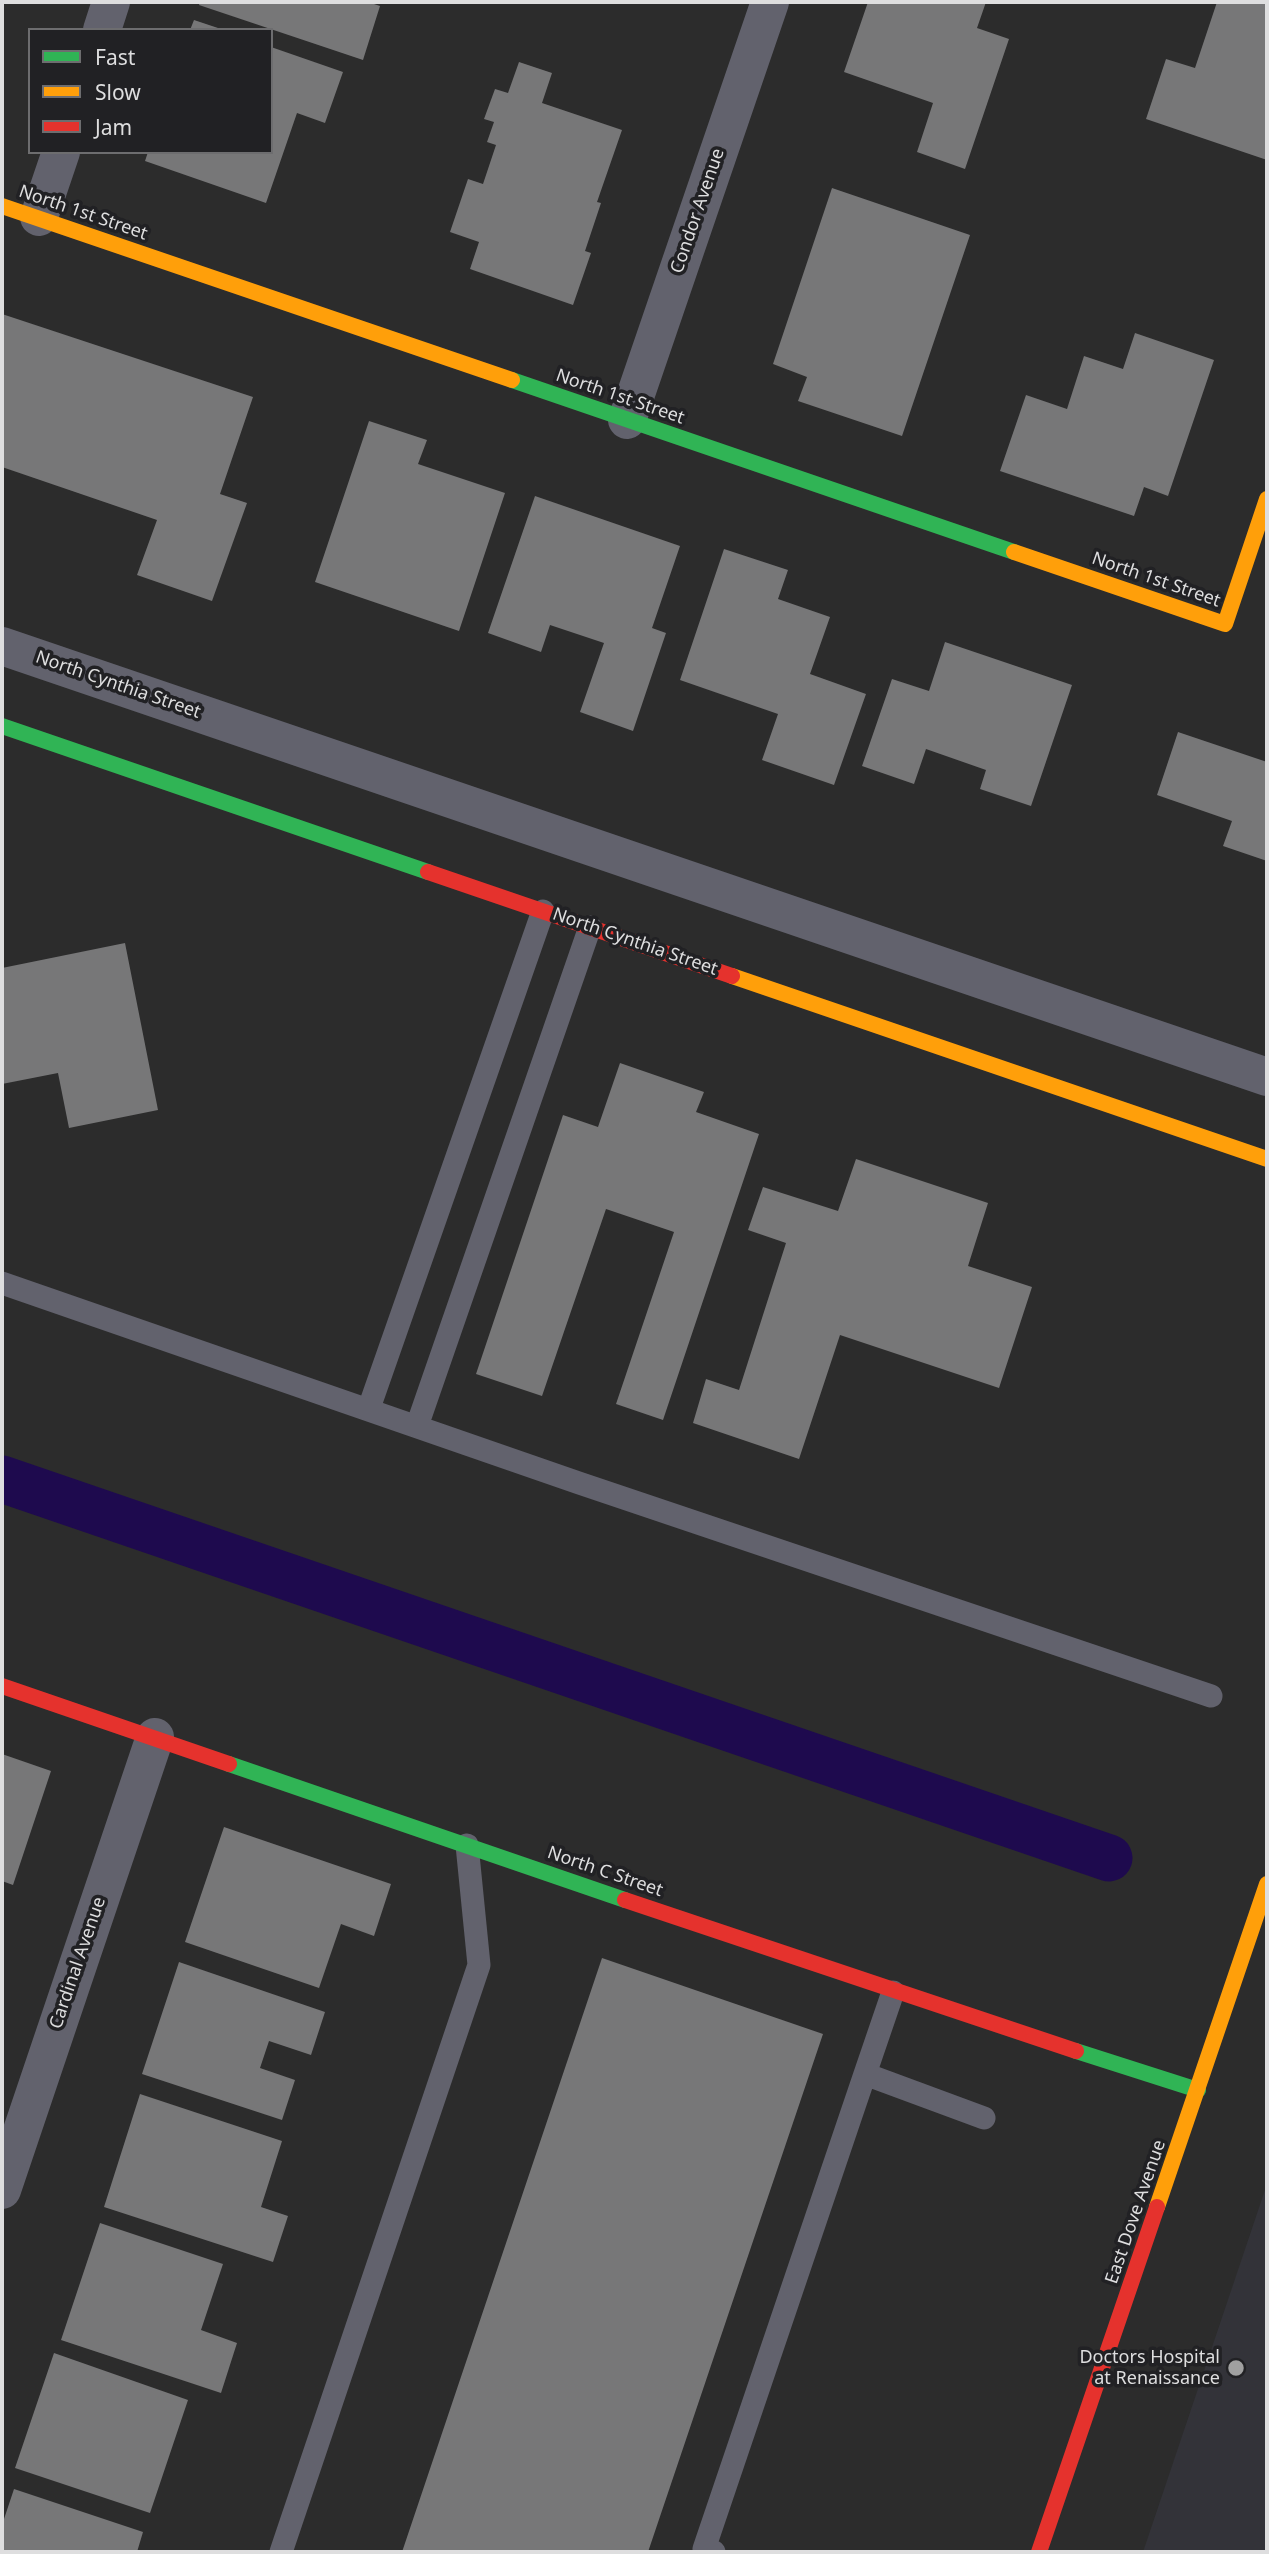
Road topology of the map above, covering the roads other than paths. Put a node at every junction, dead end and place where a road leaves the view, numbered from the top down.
1 (111, 2) edge
2 (770, 2) edge
3 (103, 28) edge
4 (60, 154) edge
5 (2, 206) edge
6 (39, 217) junction
7 (627, 420) junction
8 (1267, 499) edge
9 (2, 646) edge
10 (2, 726) edge
11 (543, 911) junction
12 (590, 926) junction
13 (1267, 1077) edge
14 (1267, 1159) edge
15 (2, 1283) edge
16 (369, 1408) junction
17 (417, 1426) junction
18 (2, 1686) edge
19 (1211, 1696) dead end
20 (155, 1737) junction
21 (467, 1845) junction
22 (1267, 1884) edge
23 (893, 1992) junction
24 (865, 2074) junction
25 (1198, 2090) junction
26 (984, 2118) dead end
27 (2, 2190) edge
28 (707, 2551) edge
29 (281, 2552) edge
30 (1039, 2552) edge

1 - 3 street
2 - 7 street, Condor Avenue
4 - 6 street
5 - 6 street, North 1st Street
6 - 7 street, North 1st Street
7 - 8 street, North 1st Street
9 - 13 street, North Cynthia Street
10 - 11 street, North Cynthia Street
11 - 12 street, North Cynthia Street
11 - 16 lane
12 - 14 street, North Cynthia Street
12 - 17 lane
15 - 16 lane
16 - 17 lane
17 - 19 lane
18 - 20 street, North C Street
20 - 21 street, North C Street
20 - 27 street, Cardinal Avenue
21 - 23 street, North C Street
21 - 29 lane
22 - 25 street, East Dove Avenue
23 - 24 lane
23 - 25 street, North C Street
24 - 26 lane
24 - 28 lane
25 - 30 street, East Dove Avenue

